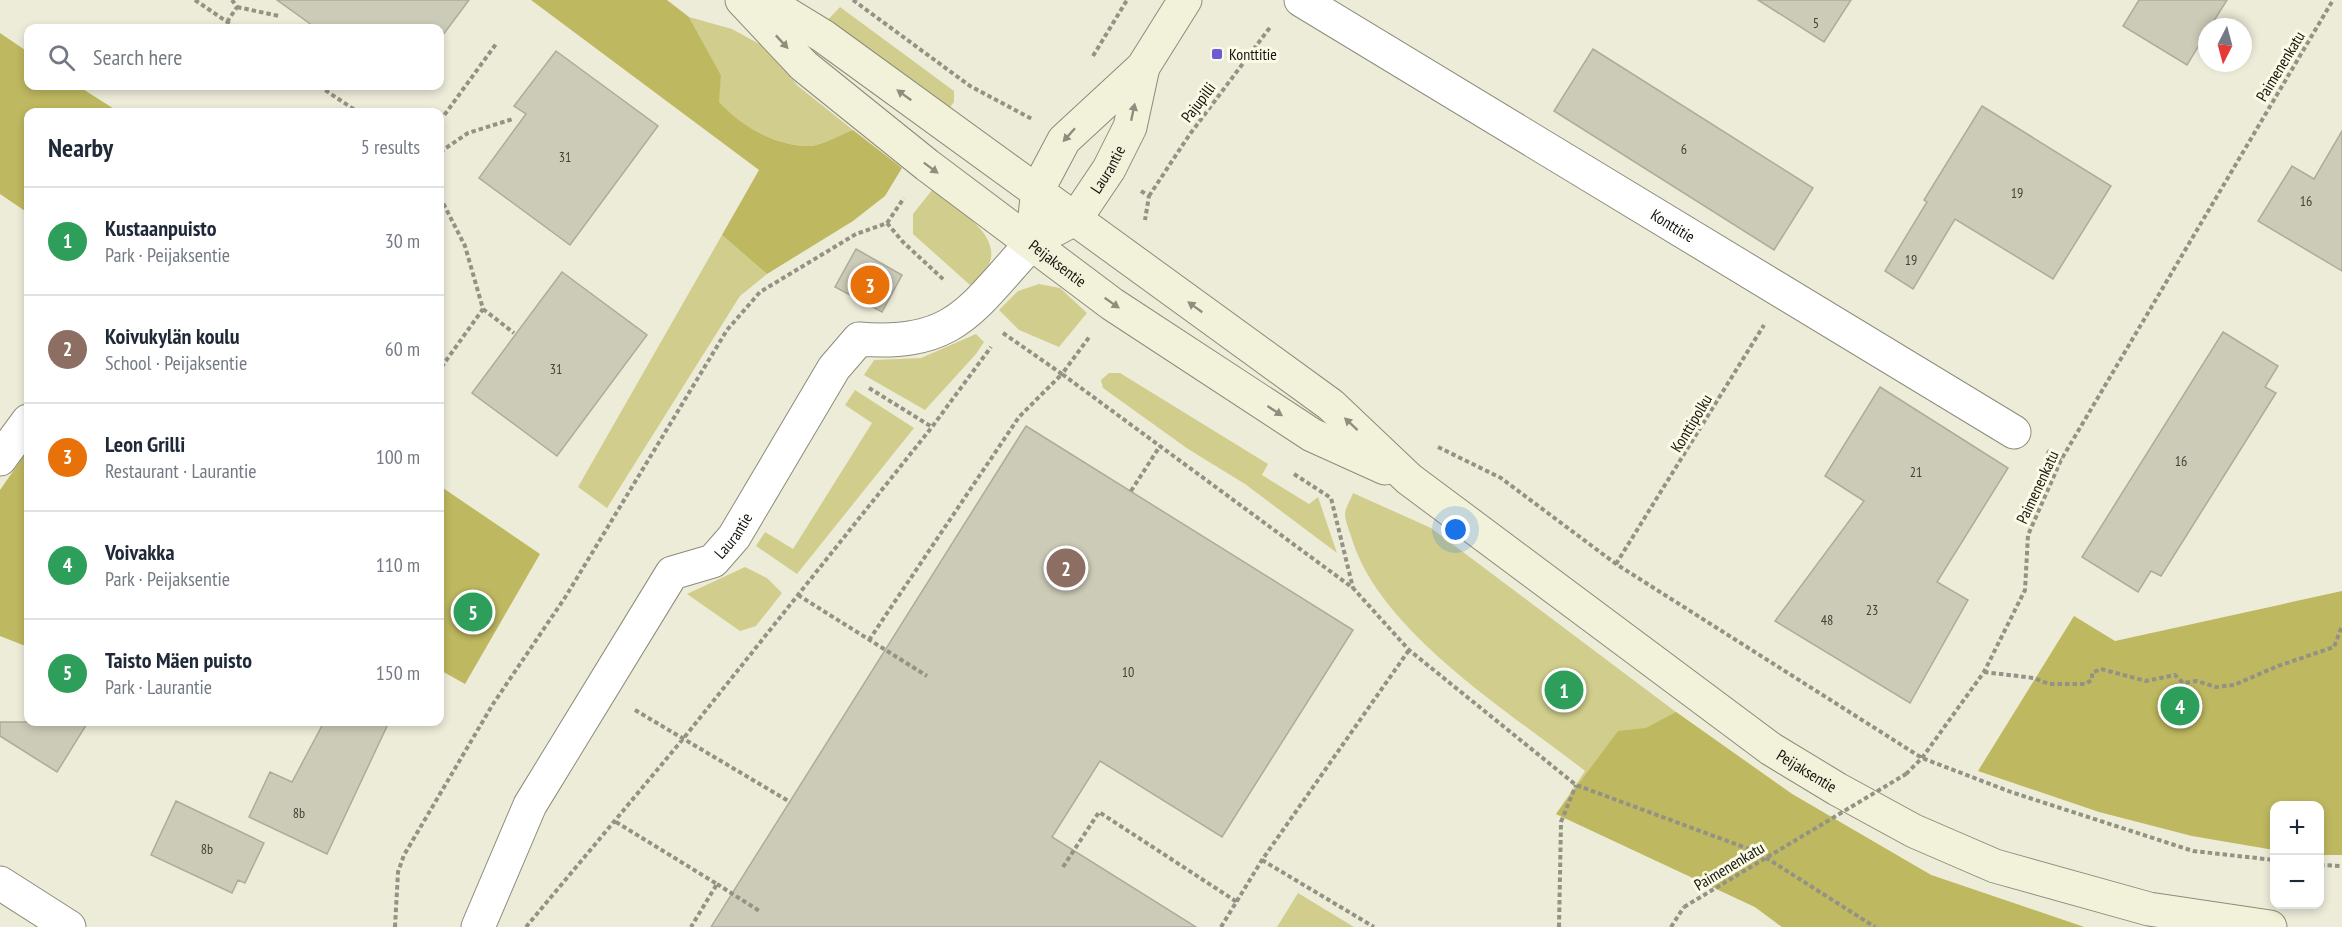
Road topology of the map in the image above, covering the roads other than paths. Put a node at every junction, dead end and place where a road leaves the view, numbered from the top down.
1 (742, 0) edge
2 (764, 0) edge
3 (1185, 0) edge
4 (1301, 0) edge
5 (1143, 67) junction
6 (1038, 189) junction
7 (1076, 218) junction
8 (1032, 243) junction
9 (24, 427) edge
10 (2014, 432) dead end
11 (0, 459) edge
12 (1409, 478) junction
13 (0, 883) edge
14 (69, 927) edge
15 (478, 927) edge
16 (2270, 927) edge

1 -> 8 main road, Peijaksentie
6 -> 2 main road, Peijaksentie
3 - 5 main road, Laurantie
4 - 10 street, Konttitie
5 -> 6 main road, Laurantie
7 -> 5 main road, Laurantie
6 - 7 main road, Peijaksentie
6 - 8 main road, Laurantie
7 - 8 main road, Laurantie
12 -> 7 main road, Peijaksentie
8 -> 12 main road, Peijaksentie
8 - 15 street, Laurantie
9 - 11 street
12 - 16 main road, Peijaksentie
13 - 14 street

